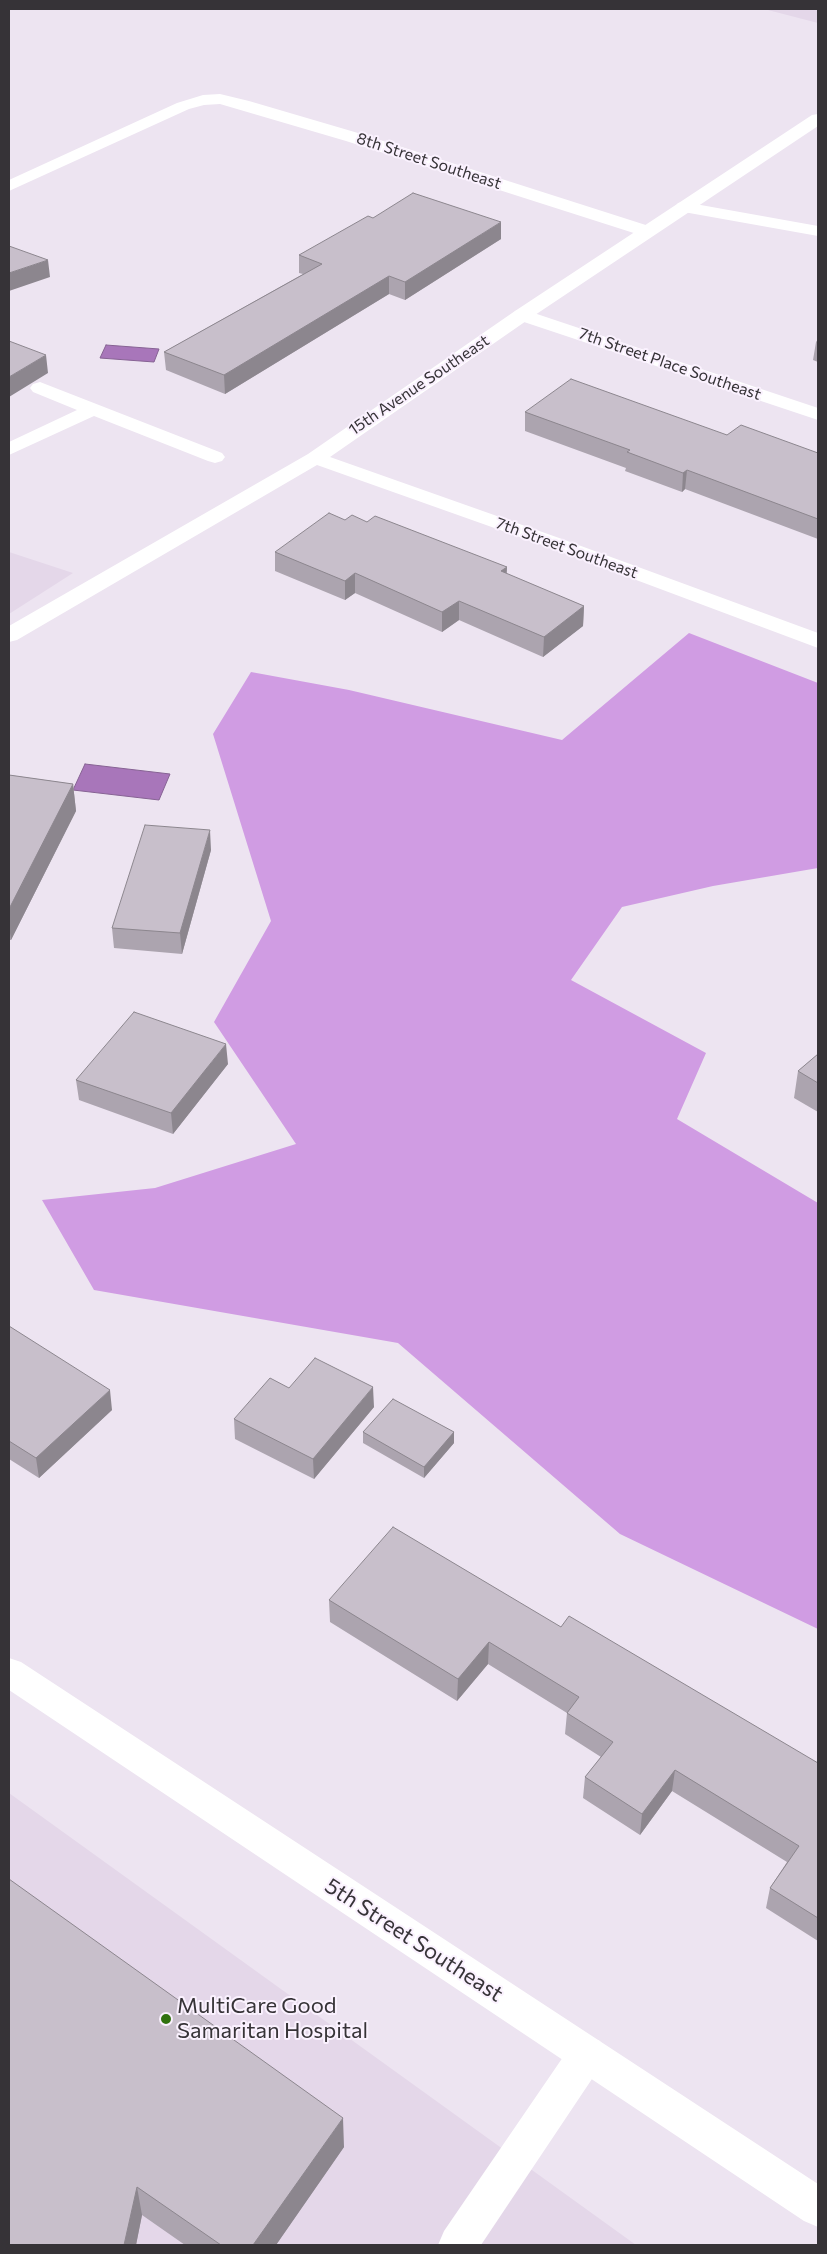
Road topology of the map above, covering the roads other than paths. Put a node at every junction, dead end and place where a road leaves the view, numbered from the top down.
1 (818, 119) edge
2 (9, 186) edge
3 (684, 206) junction
4 (646, 231) junction
5 (818, 231) edge
6 (522, 315) junction
7 (40, 388) dead end
8 (94, 409) junction
9 (818, 414) edge
10 (9, 449) edge
11 (215, 457) dead end
12 (315, 458) junction
13 (9, 635) edge
14 (818, 641) edge
15 (9, 1672) edge
16 (587, 2054) junction
17 (818, 2207) edge
18 (458, 2245) edge

1 - 3 street, 15th Avenue Southeast
2 - 4 street, 8th Street Southeast
3 - 4 street, 15th Avenue Southeast
3 - 5 street
4 - 6 street, 15th Avenue Southeast
6 - 9 street, 7th Street Place Southeast
6 - 12 street, 15th Avenue Southeast
7 - 8 street
8 - 10 street
8 - 11 street
12 - 13 street, 15th Avenue Southeast
12 - 14 street, 7th Street Southeast
15 - 16 street, 5th Street Southeast
16 - 17 street, 5th Street Southeast
16 - 18 street

